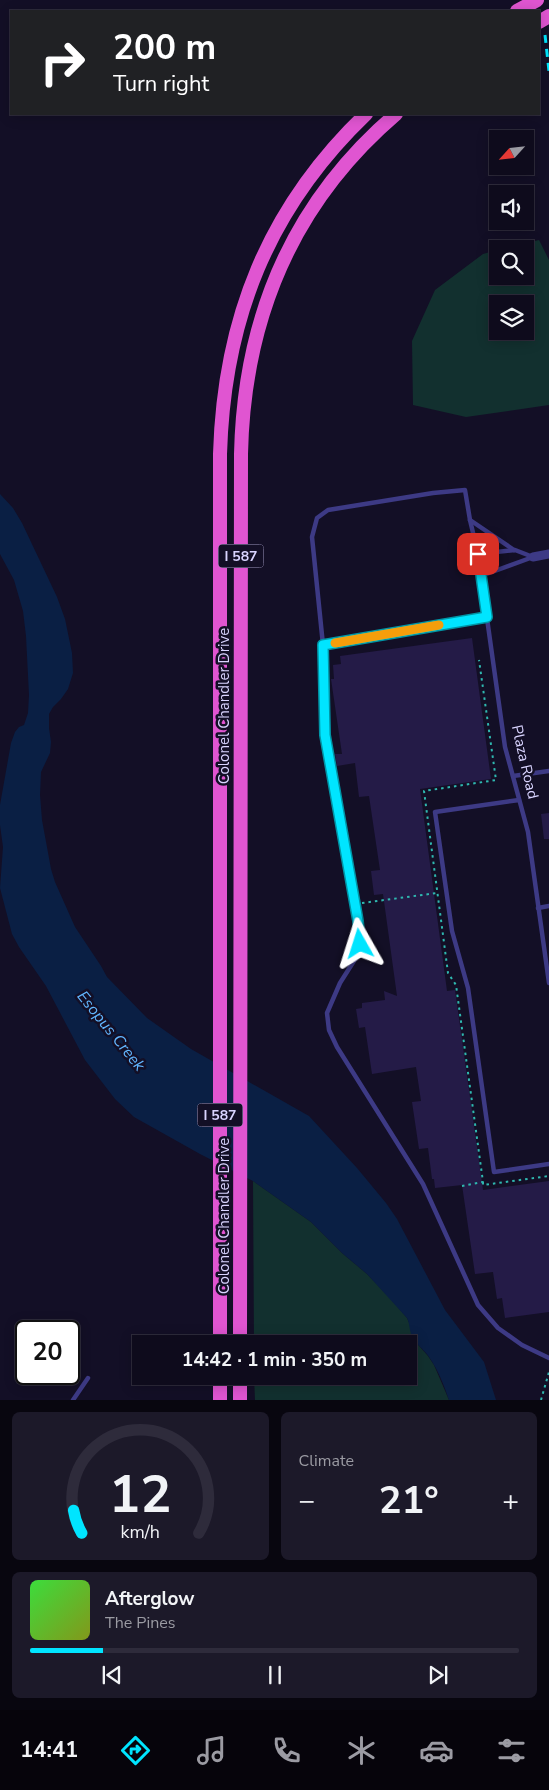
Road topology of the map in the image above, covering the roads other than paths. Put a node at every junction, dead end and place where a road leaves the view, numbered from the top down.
1 (537, 0) edge
2 (519, 10) edge
3 (365, 115) edge
4 (395, 115) edge
5 (470, 520) junction
6 (516, 550) junction
7 (478, 554) junction
8 (549, 554) edge
9 (533, 557) junction
10 (481, 576) junction
11 (487, 617) junction
12 (323, 645) junction
13 (549, 771) edge
14 (513, 776) junction
15 (519, 800) junction
16 (549, 906) edge
17 (538, 908) junction
18 (543, 938) junction
19 (549, 938) edge
20 (549, 983) edge
21 (549, 1164) edge
22 (220, 1335) edge
23 (240, 1335) edge
24 (549, 1358) edge
25 (88, 1378) dead end
26 (220, 1385) edge
27 (240, 1385) edge
28 (73, 1400) edge
29 (220, 1400) edge
30 (240, 1400) edge

1 - 2 highway
3 - 22 highway, Colonel Chandler Drive / I 587
4 - 23 highway, Colonel Chandler Drive / I 587
5 - 6 lane
5 - 7 lane, Plaza Road
5 - 12 lane, Plaza Road
6 - 7 lane
6 - 9 lane
7 - 10 lane, Plaza Road
8 - 9 street
9 - 10 lane
10 - 11 lane, Plaza Road
11 - 12 lane
11 - 14 lane, Plaza Road
12 - 24 lane
13 - 14 lane
14 - 15 lane, Plaza Road
15 - 17 lane, Plaza Road
15 - 21 lane
16 - 17 lane
17 - 18 lane, Plaza Road
18 - 19 lane
18 - 20 lane, Plaza Road
25 - 28 lane
26 - 29 highway
27 - 30 highway

